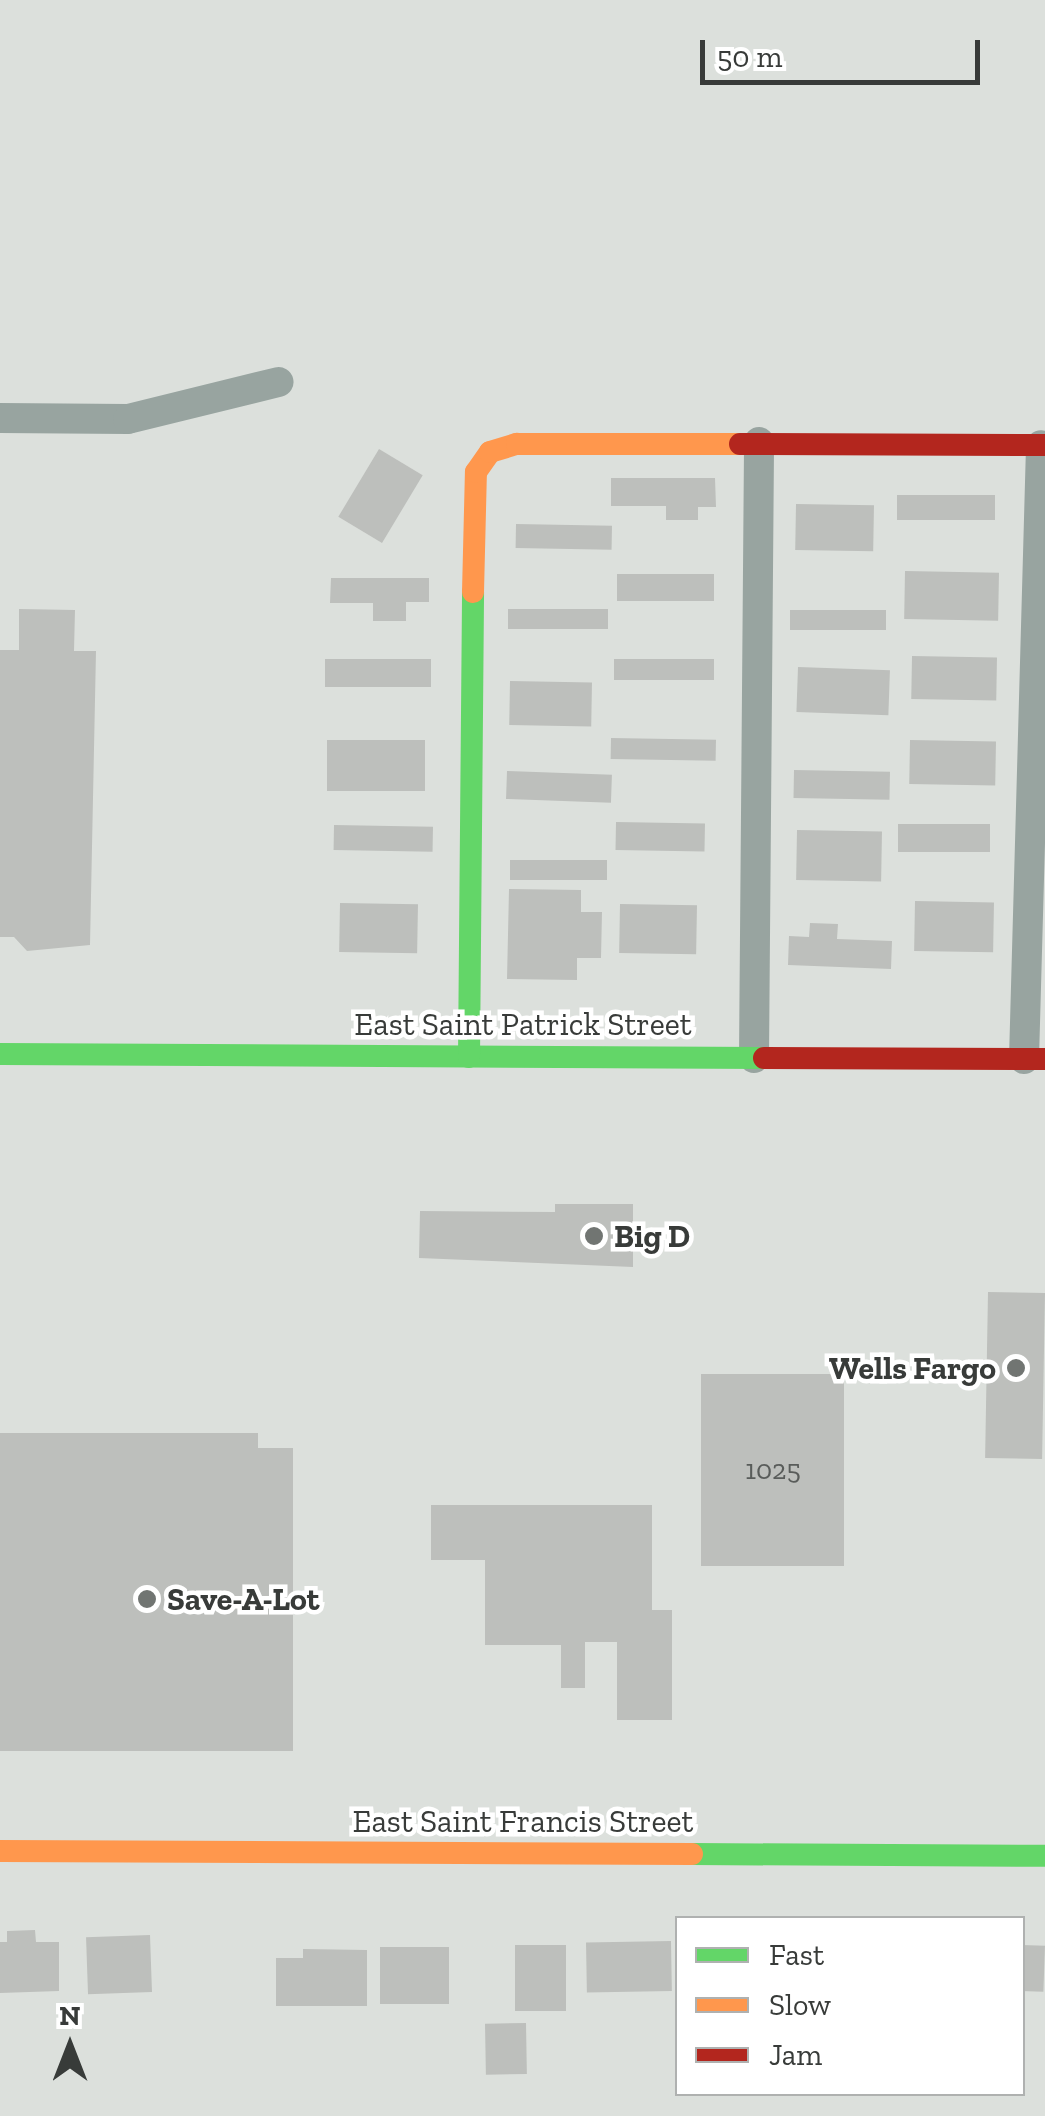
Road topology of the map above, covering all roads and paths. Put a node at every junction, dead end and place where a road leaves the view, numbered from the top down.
1 (279, 382) dead end
2 (0, 418) edge
3 (758, 442) junction
4 (1043, 445) edge
5 (0, 1054) edge
6 (469, 1057) junction
7 (754, 1058) junction
8 (1034, 1059) edge
9 (0, 1851) edge
10 (1045, 1856) edge

1 - 2 street
3 - 4 street
3 - 6 street
3 - 7 street
4 - 8 street
5 - 6 street, East Saint Patrick Street
6 - 7 street, East Saint Patrick Street
7 - 8 street, East Saint Patrick Street
9 - 10 street, East Saint Francis Street

